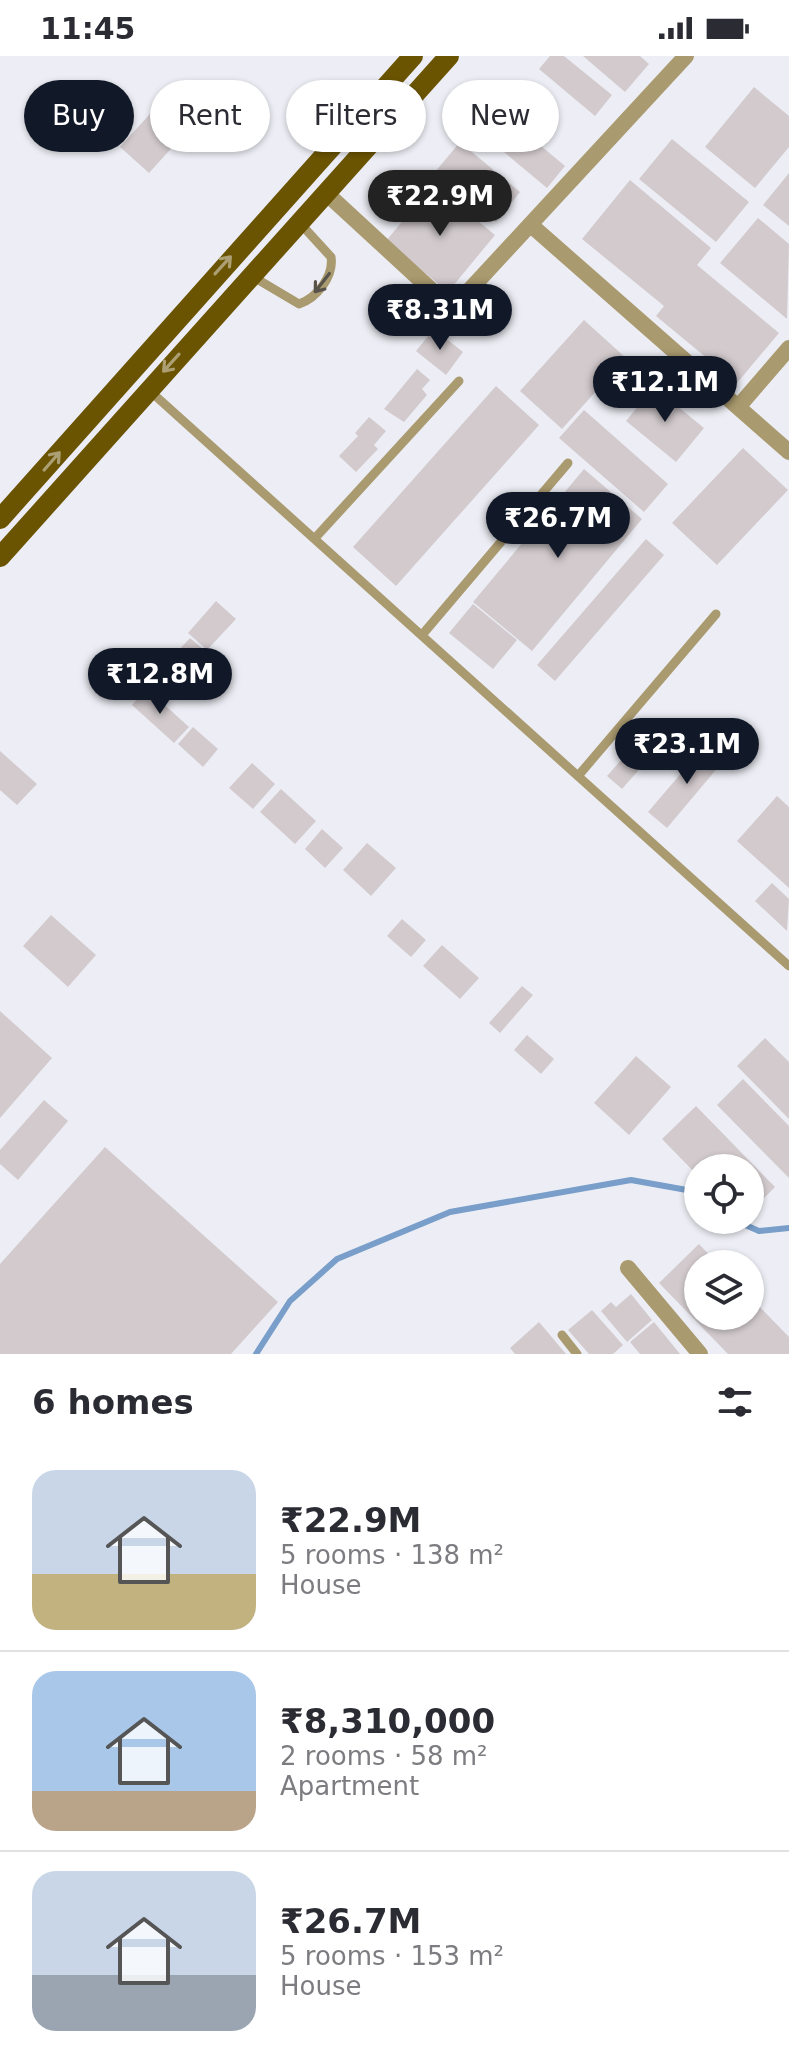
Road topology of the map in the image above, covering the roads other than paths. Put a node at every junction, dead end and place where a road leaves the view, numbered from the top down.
1 (413, 56) edge
2 (449, 56) edge
3 (686, 56) edge
4 (325, 192) junction
5 (299, 222) junction
6 (532, 226) junction
7 (250, 275) junction
8 (789, 348) edge
9 (459, 381) dead end
10 (148, 388) junction
11 (739, 406) junction
12 (789, 452) edge
13 (568, 463) dead end
14 (0, 519) edge
15 (316, 537) junction
16 (0, 557) edge
17 (716, 614) dead end
18 (422, 635) junction
19 (578, 776) junction
20 (789, 966) edge
21 (628, 1268) dead end
22 (562, 1335) dead end
23 (577, 1354) edge
24 (700, 1354) edge

14 -> 1 main road
2 - 4 main road
3 - 6 street
4 - 5 main road
4 - 6 street
5 - 7 main road
5 -> 7 lane
6 - 11 street
7 -> 10 main road
8 - 11 street
9 - 15 lane
10 - 15 lane
10 - 16 main road
11 - 12 street
13 - 18 lane
15 - 18 lane
17 - 19 lane
18 - 19 lane
19 - 20 lane
21 - 24 street
22 - 23 lane

